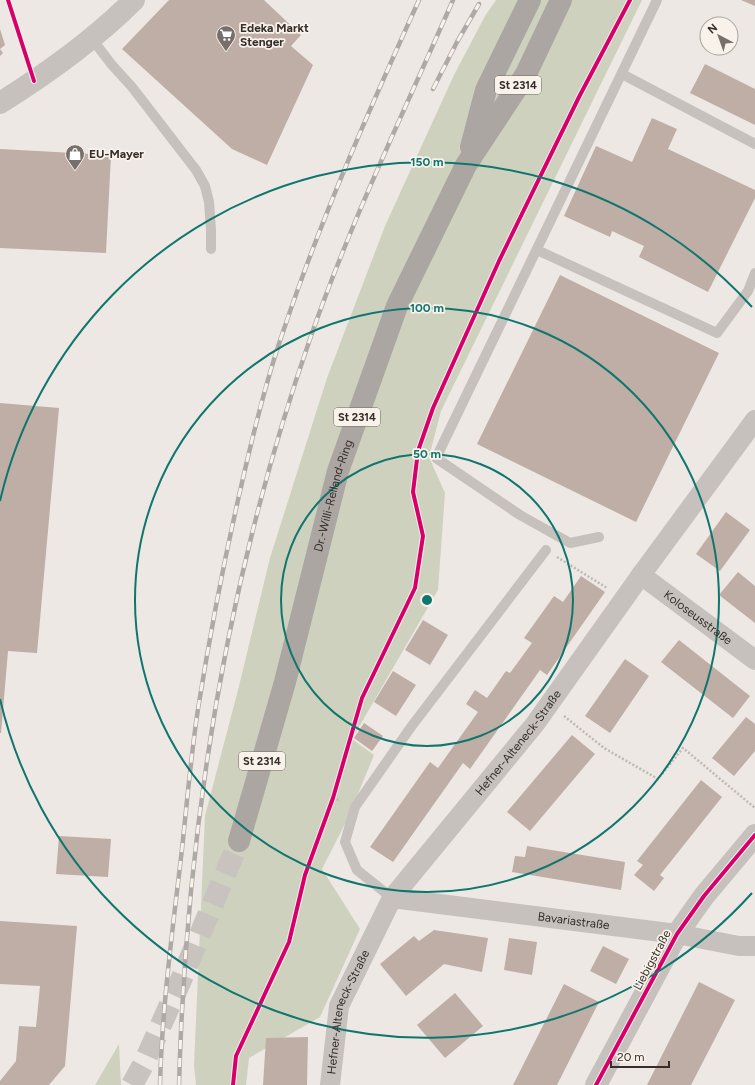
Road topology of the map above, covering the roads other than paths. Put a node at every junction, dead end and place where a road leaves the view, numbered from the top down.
1 (134, 0) edge
2 (530, 0) edge
3 (561, 0) edge
4 (657, 0) edge
5 (92, 39) junction
6 (622, 74) junction
7 (0, 103) edge
8 (755, 144) edge
9 (466, 165) junction
10 (211, 249) dead end
11 (537, 250) junction
12 (755, 273) edge
13 (755, 420) edge
14 (599, 537) dead end
15 (546, 550) road end
16 (641, 575) junction
17 (755, 660) edge
18 (755, 835) edge
19 (239, 841) tunnel mouth
20 (392, 898) junction
21 (677, 934) junction
22 (755, 946) edge
23 (330, 1085) edge
24 (596, 1085) edge

1 - 5 street
2 - 9 highway, Dr.-Willi-Reiland-Ring / St 2314
3 - 9 highway, Dr.-Willi-Reiland-Ring / St 2314
4 - 6 lane
5 - 7 street
5 - 10 lane
6 - 8 lane
6 - 11 lane
9 - 19 highway, Dr.-Willi-Reiland-Ring / St 2314
11 - 12 lane
11 - 14 lane
13 - 16 street, Hefner-Alteneck-Straße
15 - 20 lane
16 - 17 street, Koloseusstraße
16 - 20 street, Hefner-Alteneck-Straße
18 - 21 street, Liebigstraße
20 - 21 street, Bavariastraße
20 - 23 street, Hefner-Alteneck-Straße
21 - 22 street, Bavariastraße
21 - 24 street, Liebigstraße

